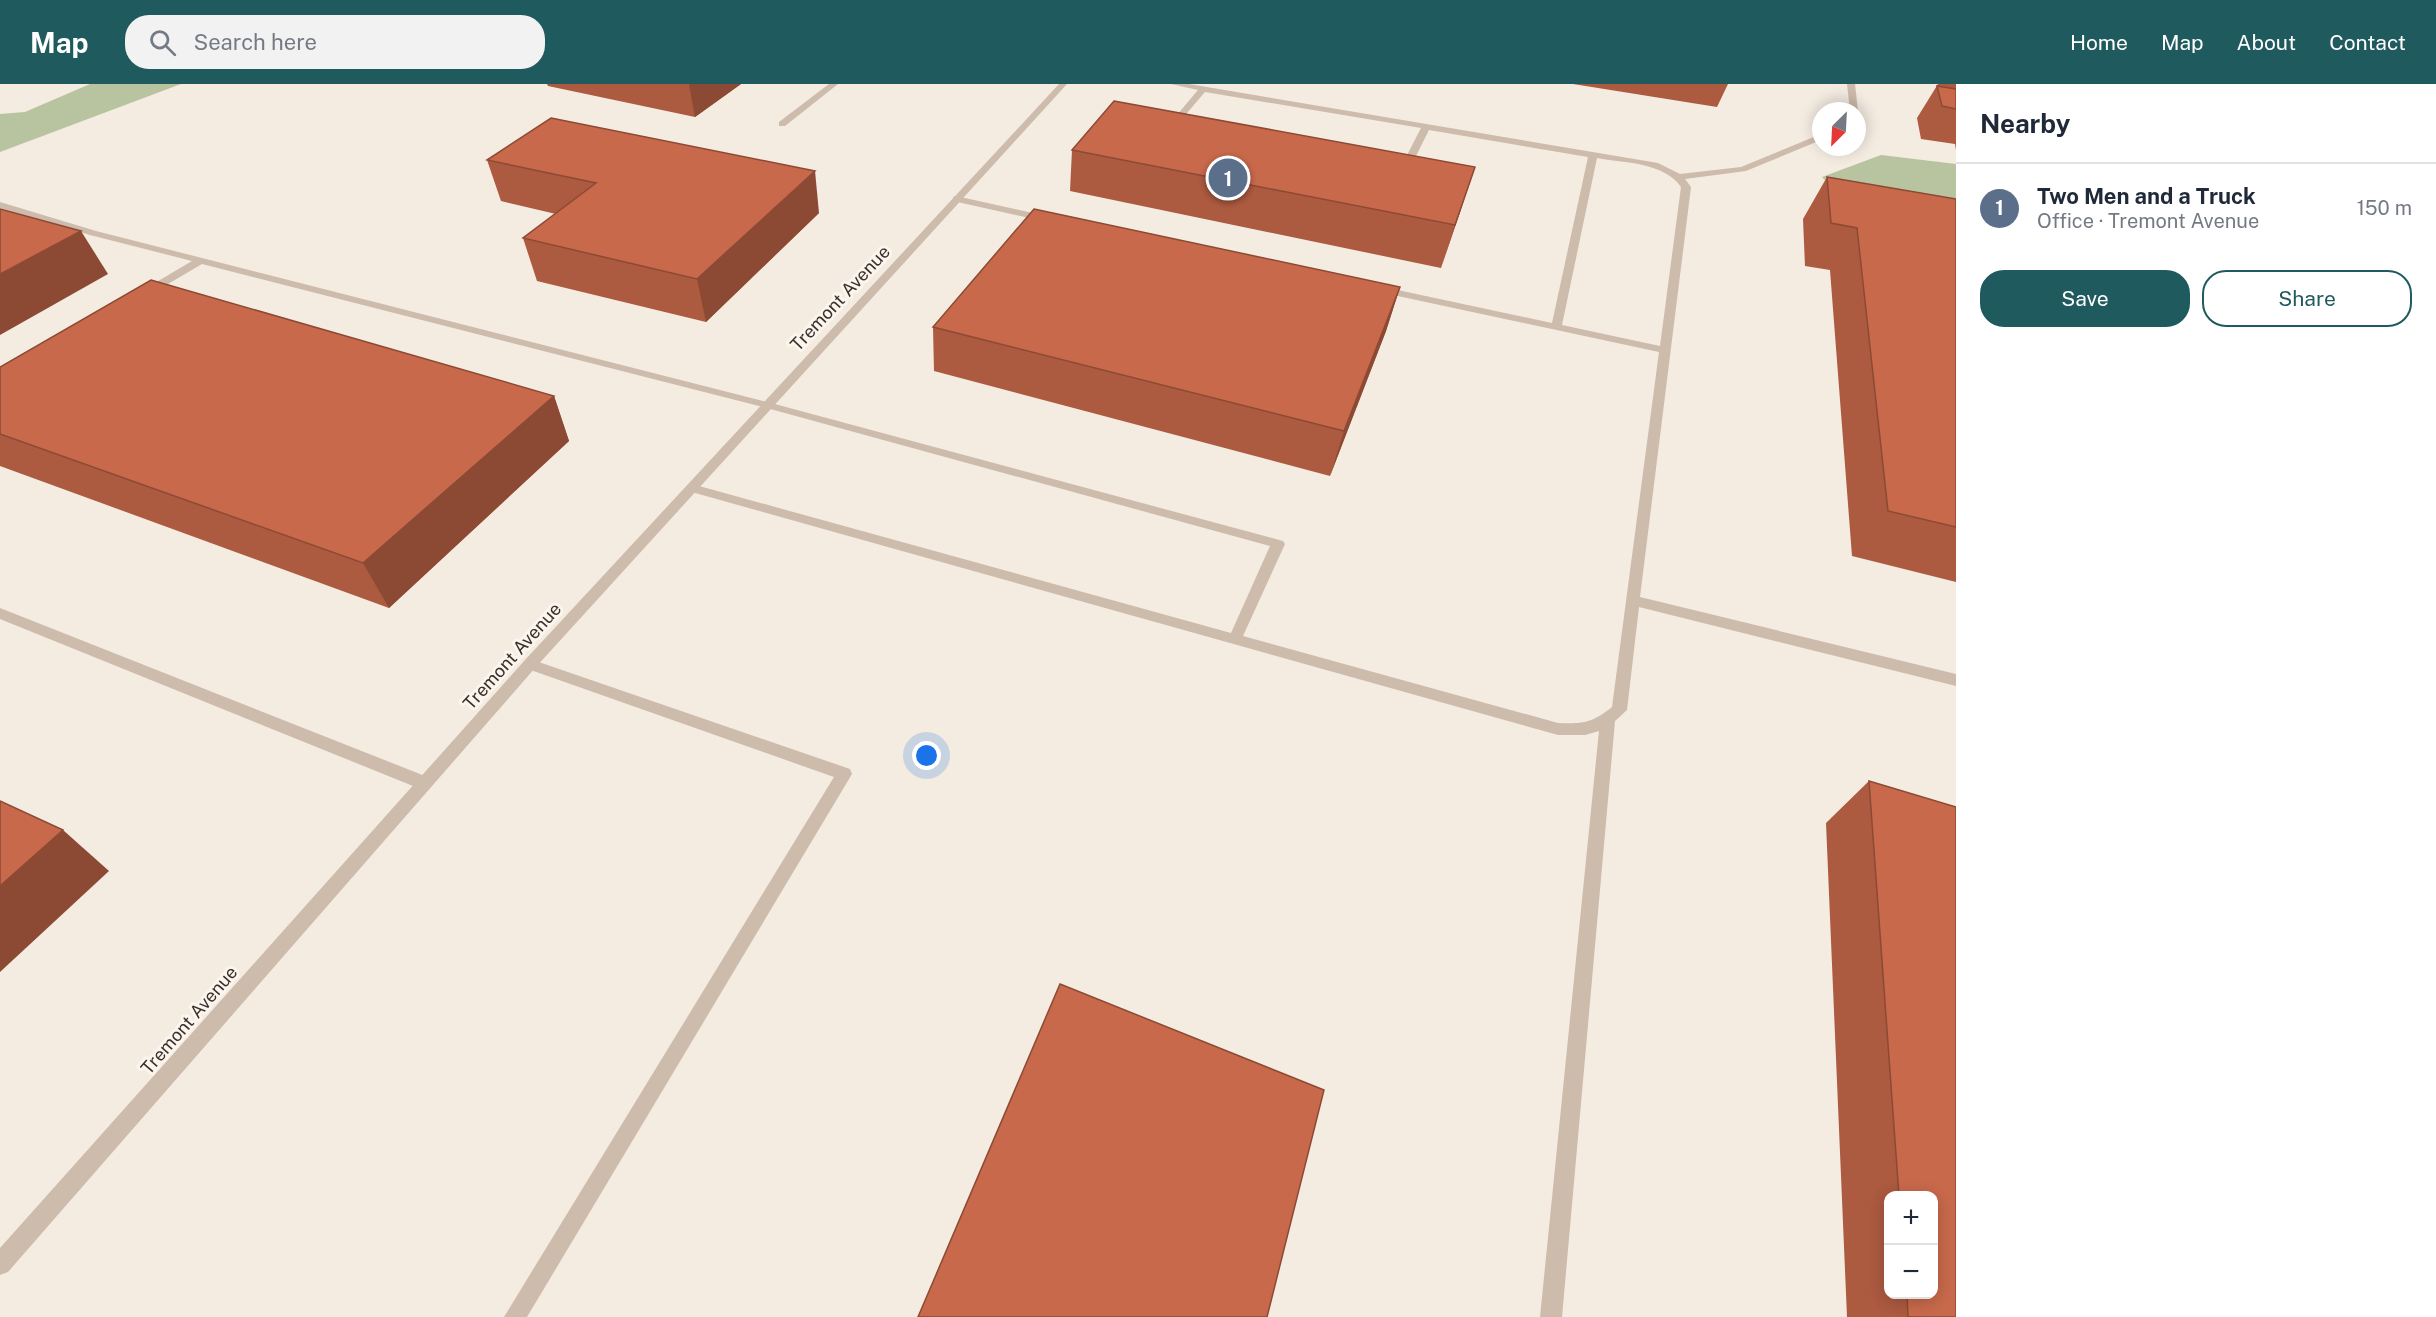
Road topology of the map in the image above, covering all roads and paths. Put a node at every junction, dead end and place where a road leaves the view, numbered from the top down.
1 (834, 84) edge
2 (1063, 84) edge
3 (1175, 84) edge
4 (1851, 84) edge
5 (1203, 89) junction
6 (1853, 102) edge
7 (782, 124) dead end
8 (1198, 126) edge
9 (1426, 127) junction
10 (1812, 141) edge
11 (1593, 155) junction
12 (1384, 160) edge
13 (1680, 177) junction
14 (956, 199) junction
15 (0, 205) edge
16 (1060, 221) edge
17 (201, 260) junction
18 (1372, 288) edge
19 (141, 296) edge
20 (1556, 327) junction
21 (1665, 350) junction
22 (768, 405) junction
23 (692, 488) junction
24 (1632, 600) junction
25 (0, 613) edge
26 (1235, 639) junction
27 (530, 664) junction
28 (1956, 680) edge
29 (1608, 718) junction
30 (424, 783) junction
31 (0, 1264) edge
32 (515, 1317) edge
33 (1551, 1317) edge

1 - 7 street
2 - 14 street, Tremont Avenue
3 - 5 street
4 - 6 street
5 - 8 street
5 - 9 street
9 - 11 street
9 - 12 street
10 - 13 street
11 - 13 street
11 - 20 street
13 - 21 street
14 - 16 street
14 - 22 street, Tremont Avenue
15 - 17 street
17 - 19 street
17 - 22 street
18 - 20 street
20 - 21 street
21 - 24 street
22 - 23 street, Tremont Avenue
22 - 26 street
23 - 26 street
23 - 27 street, Tremont Avenue
24 - 28 street
24 - 29 street
25 - 30 street
26 - 29 street
27 - 30 street, Tremont Avenue
27 - 32 street
29 - 33 street
30 - 31 street, Tremont Avenue

